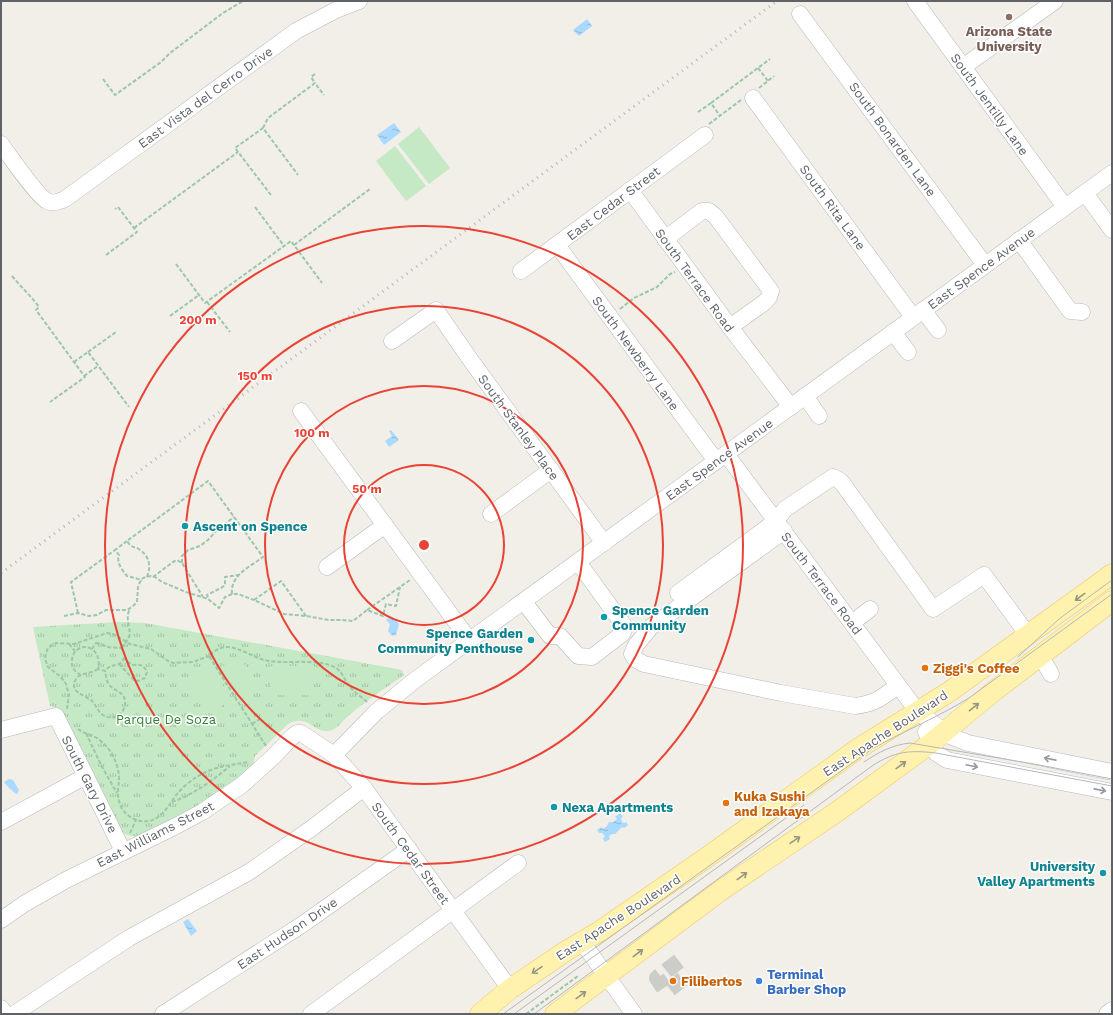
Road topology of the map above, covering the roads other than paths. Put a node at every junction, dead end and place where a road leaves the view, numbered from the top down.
1 (359, 1) edge
2 (915, 1) edge
3 (1055, 1) edge
4 (800, 14) dead end
5 (963, 67) junction
6 (749, 98) road end
7 (706, 130) road end
8 (1, 144) edge
9 (1112, 173) edge
10 (630, 190) junction
11 (1085, 193) junction
12 (1066, 207) junction
13 (1112, 230) edge
14 (665, 239) junction
15 (1019, 240) junction
16 (557, 245) junction
17 (985, 265) junction
18 (521, 271) dead end
19 (1082, 312) dead end
20 (918, 313) junction
21 (730, 328) junction
22 (938, 330) dead end
23 (893, 332) junction
24 (392, 341) dead end
25 (908, 352) dead end
26 (805, 396) junction
27 (791, 407) junction
28 (301, 411) dead end
29 (819, 416) dead end
30 (721, 457) junction
31 (551, 470) junction
32 (491, 514) dead end
33 (385, 525) junction
34 (780, 526) junction
35 (604, 543) junction
36 (578, 562) junction
37 (327, 567) dead end
38 (1112, 574) edge
39 (678, 593) dead end
40 (1112, 601) edge
41 (524, 602) junction
42 (870, 609) dead end
43 (852, 623) junction
44 (1028, 635) junction
45 (470, 641) junction
46 (1040, 655) junction
47 (1052, 674) dead end
48 (898, 686) junction
49 (918, 712) junction
50 (1, 730) edge
51 (297, 733) joint
52 (938, 738) junction
53 (334, 755) junction
54 (1112, 772) edge
55 (86, 776) junction
56 (364, 788) junction
57 (1112, 792) edge
58 (1, 822) edge
59 (126, 844) junction
60 (408, 849) junction
61 (518, 863) dead end
62 (454, 911) junction
63 (1, 920) edge
64 (582, 942) junction
65 (606, 976) junction
66 (510, 989) junction
67 (1, 1008) edge
68 (1112, 1010) edge
69 (5, 1014) edge
70 (14, 1014) edge
71 (163, 1014) edge
72 (312, 1014) edge
73 (480, 1014) edge
74 (555, 1014) edge
75 (634, 1014) edge
76 (1106, 1014) edge

1 - 8 street, East Vista del Cerro Drive
2 - 5 street, South Jentilly Lane
3 - 5 street
4 - 17 street, South Bonarden Lane
5 - 12 street, South Jentilly Lane
6 - 20 street, South Rita Lane
7 - 10 street, East Cedar Street
9 - 11 street, East Spence Avenue
10 - 14 street, South Terrace Road
10 - 16 street, East Cedar Street
11 - 12 street, East Spence Avenue
11 - 13 street
12 - 15 street, East Spence Avenue
14 - 21 street, South Terrace Road
14 - 21 street
15 - 17 street, East Spence Avenue
15 - 19 street
16 - 18 street, East Cedar Street
16 - 30 street, South Newberry Lane
17 - 20 street, East Spence Avenue
20 - 22 street, South Rita Lane
20 - 23 street, East Spence Avenue
21 - 27 street, South Terrace Road
23 - 25 street
23 - 26 street, East Spence Avenue
24 - 31 street, South Stanley Place
26 - 27 street, East Spence Avenue
26 - 29 street
27 - 30 street, East Spence Avenue
28 - 33 street
30 - 34 street, South Terrace Road
30 - 35 street, East Spence Avenue
31 - 32 street
31 - 35 street, South Stanley Place
33 - 37 street
33 - 45 street
34 - 39 street
34 - 43 street, South Terrace Road
34 - 44 street
34 - 48 street
35 - 36 street, East Spence Avenue
36 - 41 street, East Spence Avenue
36 - 41 street
38 -> 44 main road, East Apache Boulevard
40 - 46 main road
41 - 45 street, East Spence Avenue
42 - 43 street
43 - 48 street, South Terrace Road
44 - 49 main road, East Apache Boulevard
45 - 53 street, East Spence Avenue
46 - 47 street
52 -> 46 main road
48 - 49 street, South Terrace Road
49 - 52 street, South Terrace Road
49 - 64 main road, East Apache Boulevard
50 - 55 street, South Gary Drive
51 - 53 street, South Cedar Street
51 - 59 street, East Williams Street
54 -> 52 street, South Terrace Road
52 -> 57 street, South Terrace Road
65 -> 52 main road
53 - 56 street, South Cedar Street
55 - 58 street
55 - 59 street, South Gary Drive
56 - 60 street, South Cedar Street
56 - 70 street
59 - 63 street, East Williams Street
60 - 62 street, South Cedar Street
60 - 71 street, East Hudson Drive
61 - 62 street
62 - 66 street, South Cedar Street
62 - 72 street
64 - 65 street
64 -> 66 main road, East Apache Boulevard
74 -> 65 main road
65 - 75 street
66 - 73 main road, East Apache Boulevard
67 - 69 street
68 - 76 street

